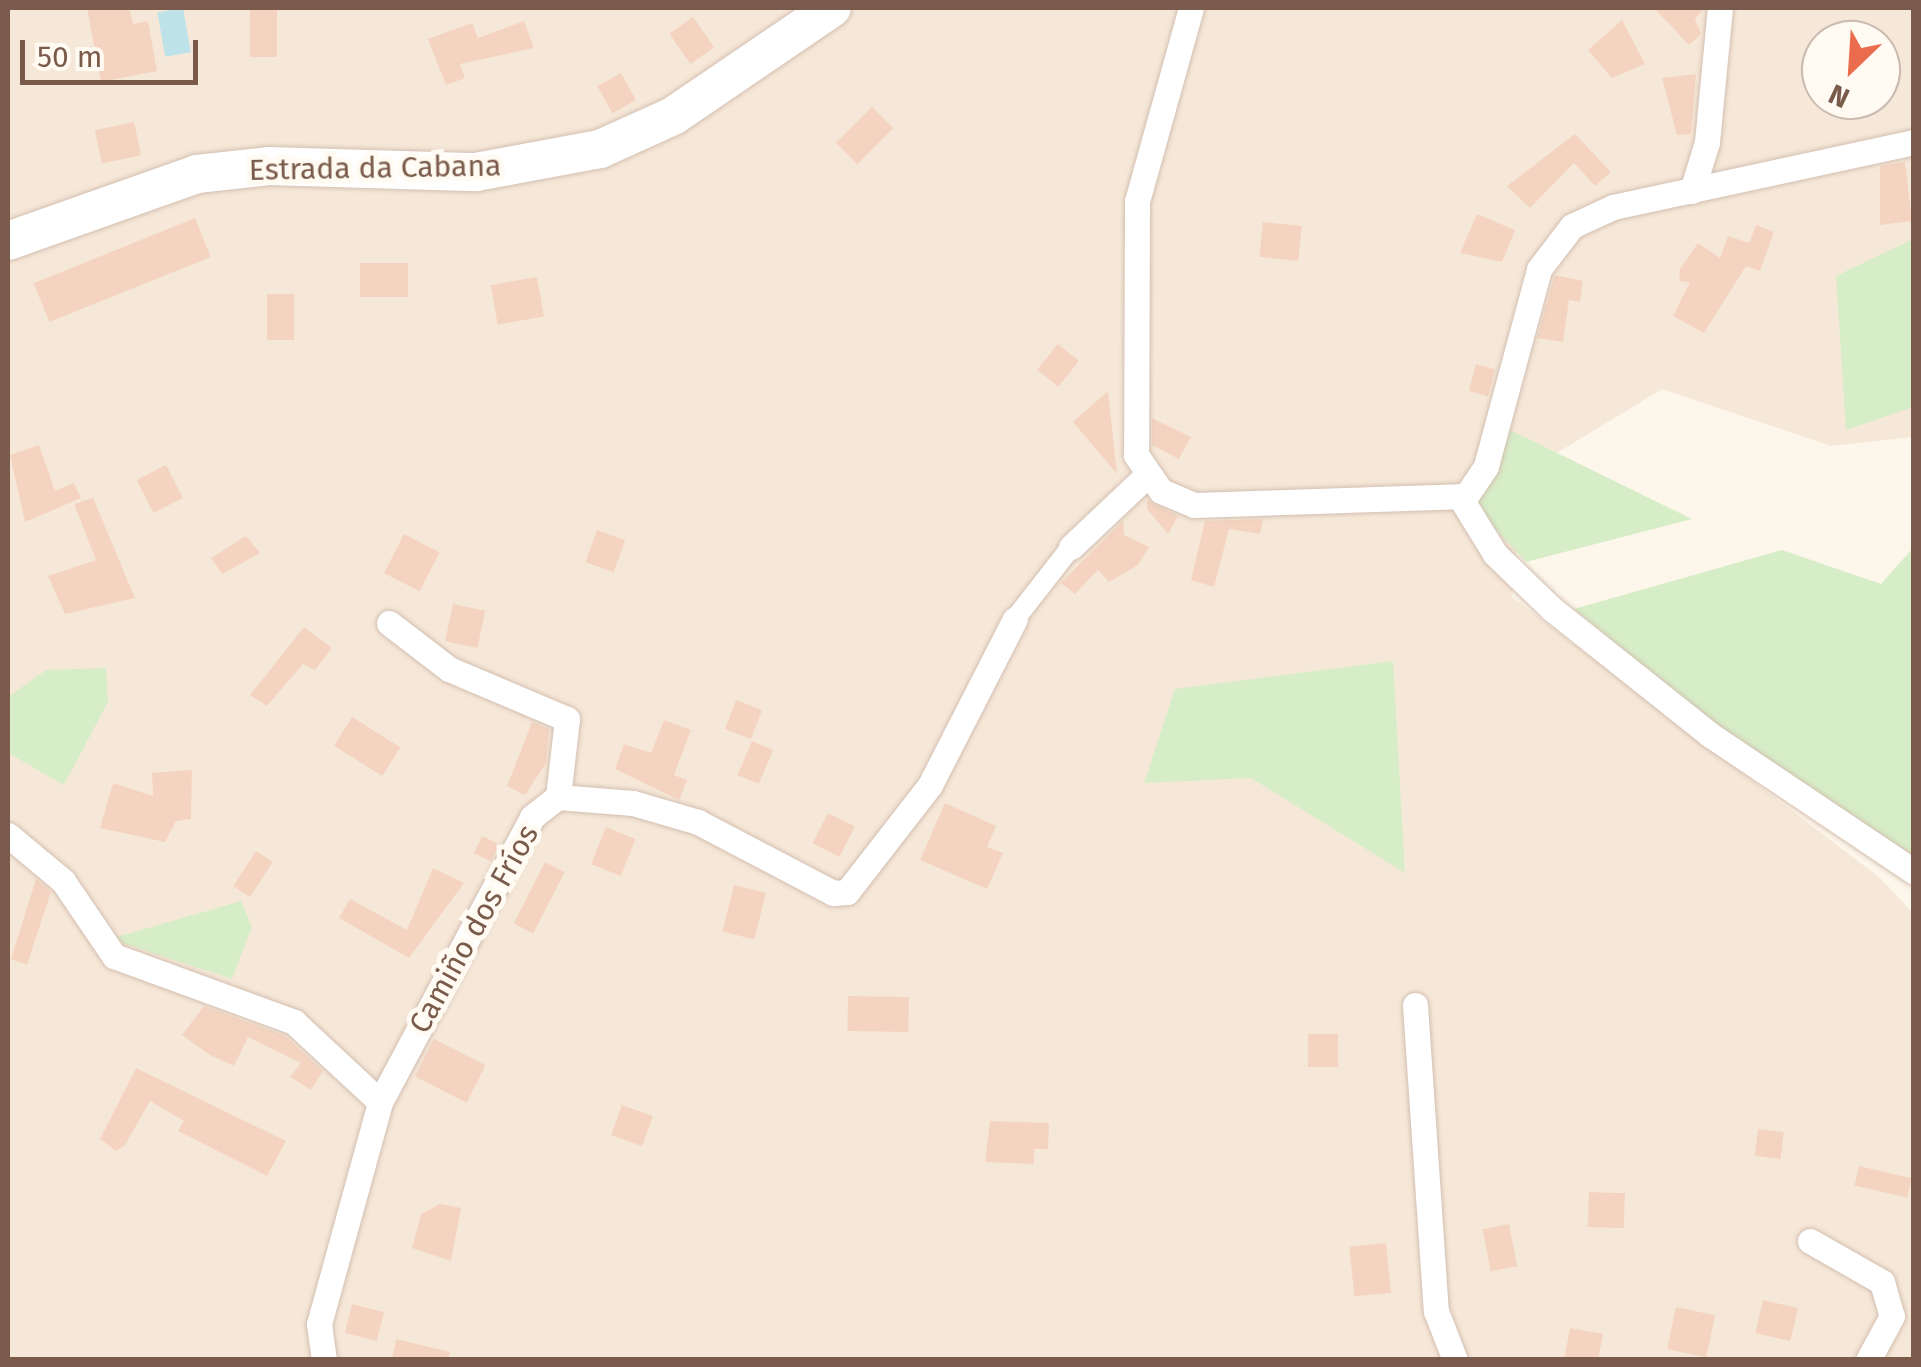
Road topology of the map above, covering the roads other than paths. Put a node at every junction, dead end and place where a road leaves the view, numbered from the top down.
1 (832, 8) edge
2 (1191, 8) edge
3 (1720, 8) edge
4 (1914, 142) edge
5 (1692, 192) junction
6 (8, 241) edge
7 (1145, 477) junction
8 (1460, 497) junction
9 (1072, 547) joint
10 (1015, 619) joint
11 (389, 623) dead end
12 (558, 797) junction
13 (8, 836) edge
14 (1914, 872) edge
15 (1415, 1005) dead end
16 (380, 1102) junction
17 (1810, 1241) dead end
18 (324, 1360) edge
19 (1455, 1360) edge
20 (1868, 1360) edge

1 - 6 main road, Estrada da Cabana
2 - 7 street
3 - 5 street
4 - 5 street
5 - 8 street
7 - 8 street
7 - 9 street
8 - 14 street
9 - 10 street
10 - 12 street, Camiño dos Fríos
11 - 12 street
12 - 16 street, Camiño dos Fríos
13 - 16 street
15 - 19 street
16 - 18 street, Camiño dos Fríos
17 - 20 street

